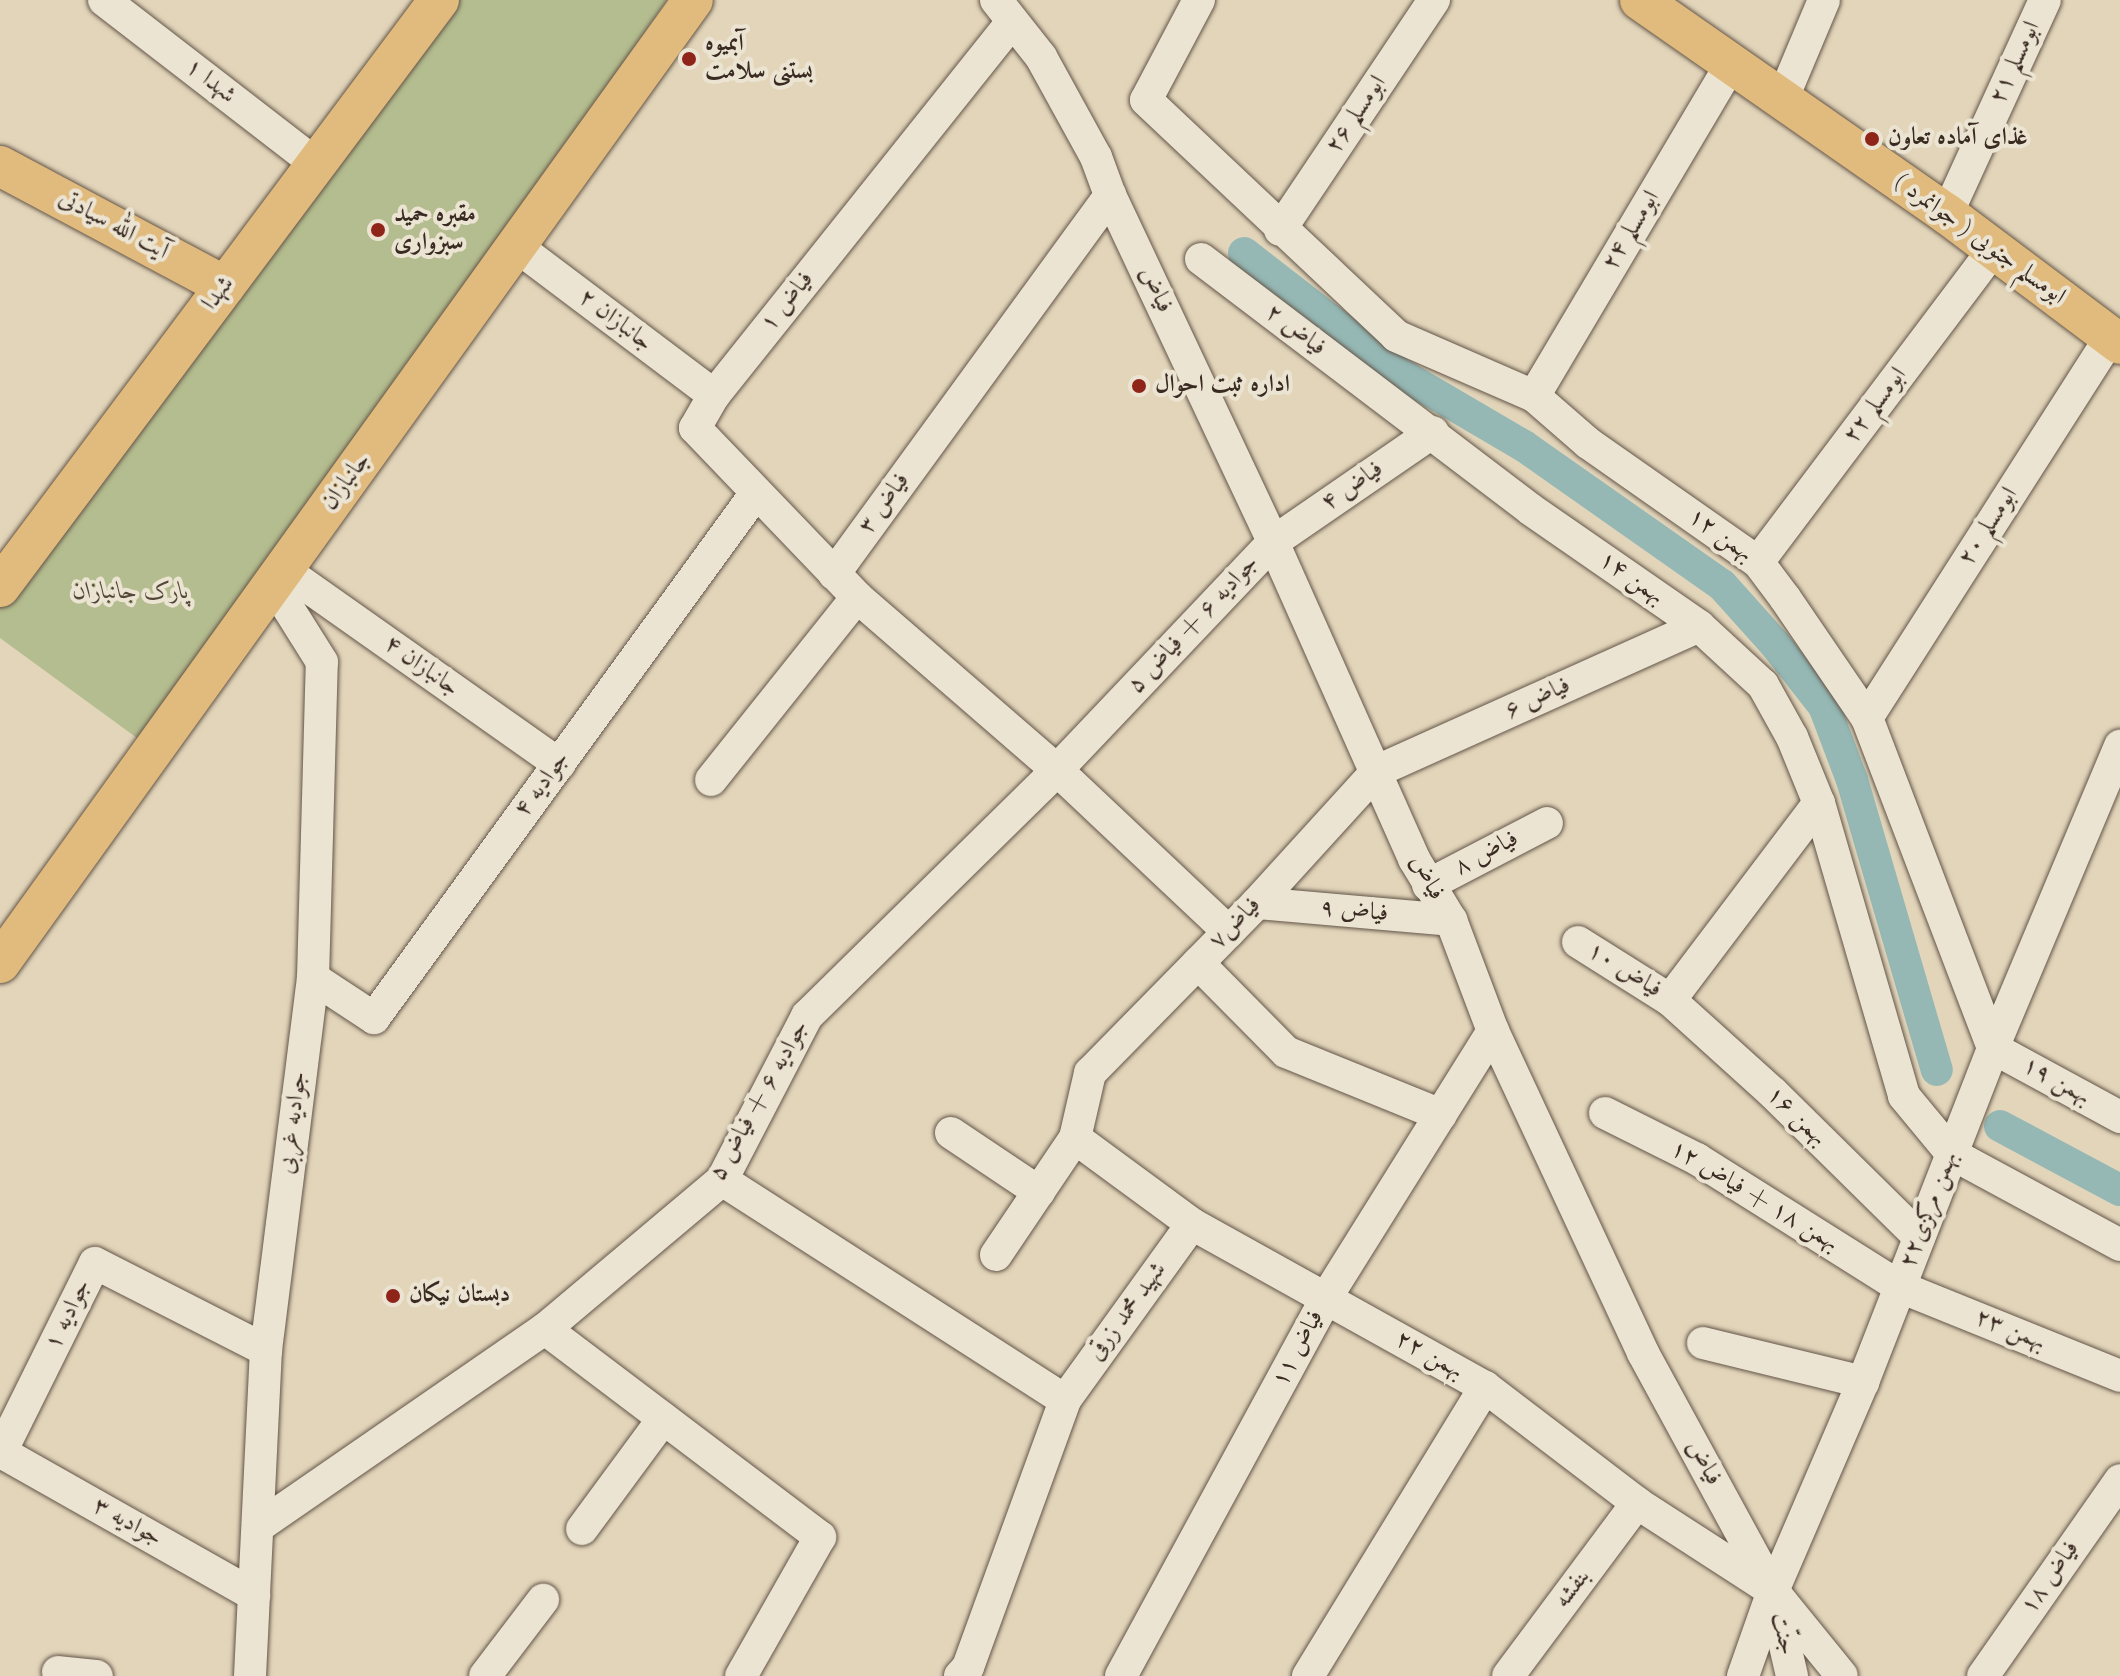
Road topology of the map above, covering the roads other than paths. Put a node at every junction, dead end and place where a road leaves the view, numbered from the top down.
1 (104, 0) edge
2 (439, 0) edge
3 (693, 0) edge
4 (1199, 0) edge
5 (1434, 0) edge
6 (1640, 0) edge
7 (1824, 0) edge
8 (2045, 0) edge
9 (1004, 11) edge
10 (1730, 66) junction
11 (1782, 100) junction
12 (316, 164) junction
13 (0, 166) edge
14 (1110, 195) junction
15 (1947, 214) junction
16 (1280, 230) junction
17 (516, 246) junction
18 (1994, 249) junction
19 (1201, 259) dead end
20 (225, 286) junction
21 (2115, 340) edge
22 (714, 395) junction
23 (1534, 396) junction
24 (1389, 403) joint
25 (1433, 432) junction
26 (756, 493) junction
27 (1273, 542) junction
28 (1758, 562) junction
29 (7, 566) edge
30 (834, 574) junction
31 (278, 577) junction
32 (857, 597) junction
33 (1699, 626) junction
34 (1867, 718) junction
35 (2120, 746) edge
36 (559, 764) junction
37 (1057, 770) junction
38 (1377, 771) junction
39 (711, 780) dead end
40 (2111, 796) edge
41 (1819, 803) junction
42 (1547, 823) dead end
43 (1428, 885) junction
44 (1257, 903) junction
45 (1451, 920) junction
46 (1229, 932) junction
47 (1578, 942) dead end
48 (0, 963) edge
49 (1198, 963) junction
50 (313, 978) junction
51 (1670, 1000) junction
52 (1493, 1031) junction
53 (1993, 1048) junction
54 (1605, 1113) dead end
55 (1441, 1115) junction
56 (2120, 1117) edge
57 (951, 1133) dead end
58 (1075, 1138) junction
59 (1952, 1154) junction
60 (722, 1180) junction
61 (1039, 1192) junction
62 (1192, 1224) junction
63 (1919, 1237) junction
64 (2120, 1245) edge
65 (996, 1255) dead end
66 (1900, 1287) junction
67 (1326, 1298) junction
68 (545, 1329) junction
69 (1703, 1343) dead end
70 (266, 1350) junction
71 (2120, 1376) edge
72 (1863, 1382) junction
73 (1485, 1387) junction
74 (1065, 1400) junction
75 (663, 1419) junction
76 (0, 1453) edge
77 (2120, 1480) edge
78 (1637, 1503) junction
79 (259, 1526) junction
80 (582, 1529) dead end
81 (1773, 1591) junction
82 (254, 1595) junction
83 (543, 1600) dead end
84 (58, 1672) dead end
85 (97, 1676) edge
86 (250, 1676) edge
87 (485, 1676) edge
88 (741, 1676) edge
89 (960, 1676) edge
90 (1121, 1676) edge
91 (1308, 1676) edge
92 (1508, 1676) edge
93 (1743, 1676) edge
94 (1792, 1676) edge
95 (1842, 1676) edge
96 (1983, 1676) edge

1 - 12 street, شهدا ۱
2 - 12 main road, شهدا
3 - 17 main road, جانبازان
4 - 16 street, بهمن ۱۲
5 - 16 street, ابومسلم ۲۶
6 - 10 main road, ابومسلم جنوبی ( جوانمرد )
7 - 11 street
8 - 15 street, ابومسلم ۲۱
9 - 14 street, فیاض
9 - 22 street, فیاض ۱
10 - 11 main road, ابومسلم جنوبی ( جوانمرد )
10 - 23 street, ابومسلم ۲۴
11 - 15 main road, ابومسلم جنوبی ( جوانمرد )
12 - 20 main road, شهدا
13 - 20 main road, آیت الله سیادتی
14 - 27 street, فیاض
14 - 30 street, فیاض ۳
15 - 18 main road, ابومسلم جنوبی ( جوانمرد )
16 - 23 street, بهمن ۱۲
17 - 22 street, جانبازان ۲
17 - 31 main road, جانبازان
18 - 21 main road, ابومسلم جنوبی ( جوانمرد )
18 - 28 street, ابومسلم ۲۲
19 - 24 street, فیاض ۲
20 - 29 main road, شهدا
21 - 34 street, ابومسلم ۲۰
22 - 26 street, فیاض ۱
23 - 28 street, بهمن ۱۲
24 - 25 street, بهمن ۱۴
25 - 27 street, فیاض ۴
25 - 33 street, بهمن ۱۴
26 - 30 street, فیاض ۱
26 - 36 street, جوادیه ۴
27 - 37 street, جوادیه ۶ + فیاض ۵
27 - 38 street, فیاض
28 - 34 street, بهمن ۱۲
30 - 32 street
31 - 36 street, جانبازان ۴
31 - 48 main road, جانبازان
31 - 50 street, جوادیه غربی
32 - 37 street
32 - 39 street
33 - 38 street, فیاض ۶
33 - 41 street, بهمن ۱۴
34 - 53 street, بهمن ۱۲
35 - 40 street, ۲۲بهمن مرکزی
36 - 50 street, جوادیه ۴
37 - 46 street
37 - 60 street, جوادیه ۶ + فیاض ۵
38 - 43 street, فیاض
38 - 44 street, فیاض۷
40 - 53 street, ۲۲بهمن مرکزی
41 - 51 street
41 - 59 street, بهمن ۱۴
42 - 43 street, فیاض ۸
43 - 45 street, فیاض
44 - 45 street, فیاض ۹
44 - 46 street, فیاض۷
45 - 52 street, فیاض
46 - 49 street, فیاض۷
47 - 51 street, فیاض ۱۰
49 - 55 street
49 - 58 street, فیاض۷
50 - 70 street, جوادیه غربی
51 - 63 street, بهمن ۱۶
52 - 55 street, فیاض ۱۱
52 - 81 street, فیاض
53 - 56 street, بهمن ۱۹
53 - 59 street, ۲۲بهمن مرکزی
54 - 66 street, بهمن ۱۸ + فیاض ۱۲
55 - 67 street, فیاض ۱۱
57 - 61 street
58 - 61 street
58 - 62 street, بهمن ۲۲
59 - 63 street, ۲۲بهمن مرکزی
59 - 64 street
60 - 68 street, جوادیه ۶ + فیاض ۵
60 - 74 street
61 - 65 street
62 - 67 street, بهمن ۲۲
62 - 74 street, شهید محمد زرقی
63 - 66 street, ۲۲بهمن مرکزی
66 - 71 street, بهمن ۲۳
66 - 72 street, ۲۲بهمن مرکزی
67 - 73 street, بهمن ۲۲
67 - 90 street, فیاض ۱۱
68 - 75 street
68 - 79 street, جوادیه ۶ + فیاض ۵
69 - 72 street
70 - 76 street, جوادیه ۱
70 - 79 street, جوادیه غربی
72 - 81 street, ۲۲بهمن مرکزی
73 - 78 street, بهمن ۲۲
73 - 91 street
74 - 89 street, شهید محمد زرقی
75 - 80 street
75 - 88 street
76 - 82 street, جوادیه ۳
77 - 96 street, فیاض ۱۸
78 - 81 street, بهمن ۲۲
78 - 92 street, بنفشه
79 - 82 street, جوادیه غربی
81 - 93 street, ۲۲بهمن مرکزی
81 - 94 street, جنّت
81 - 95 street
82 - 86 street, جوادیه غربی
83 - 87 street
84 - 85 street

